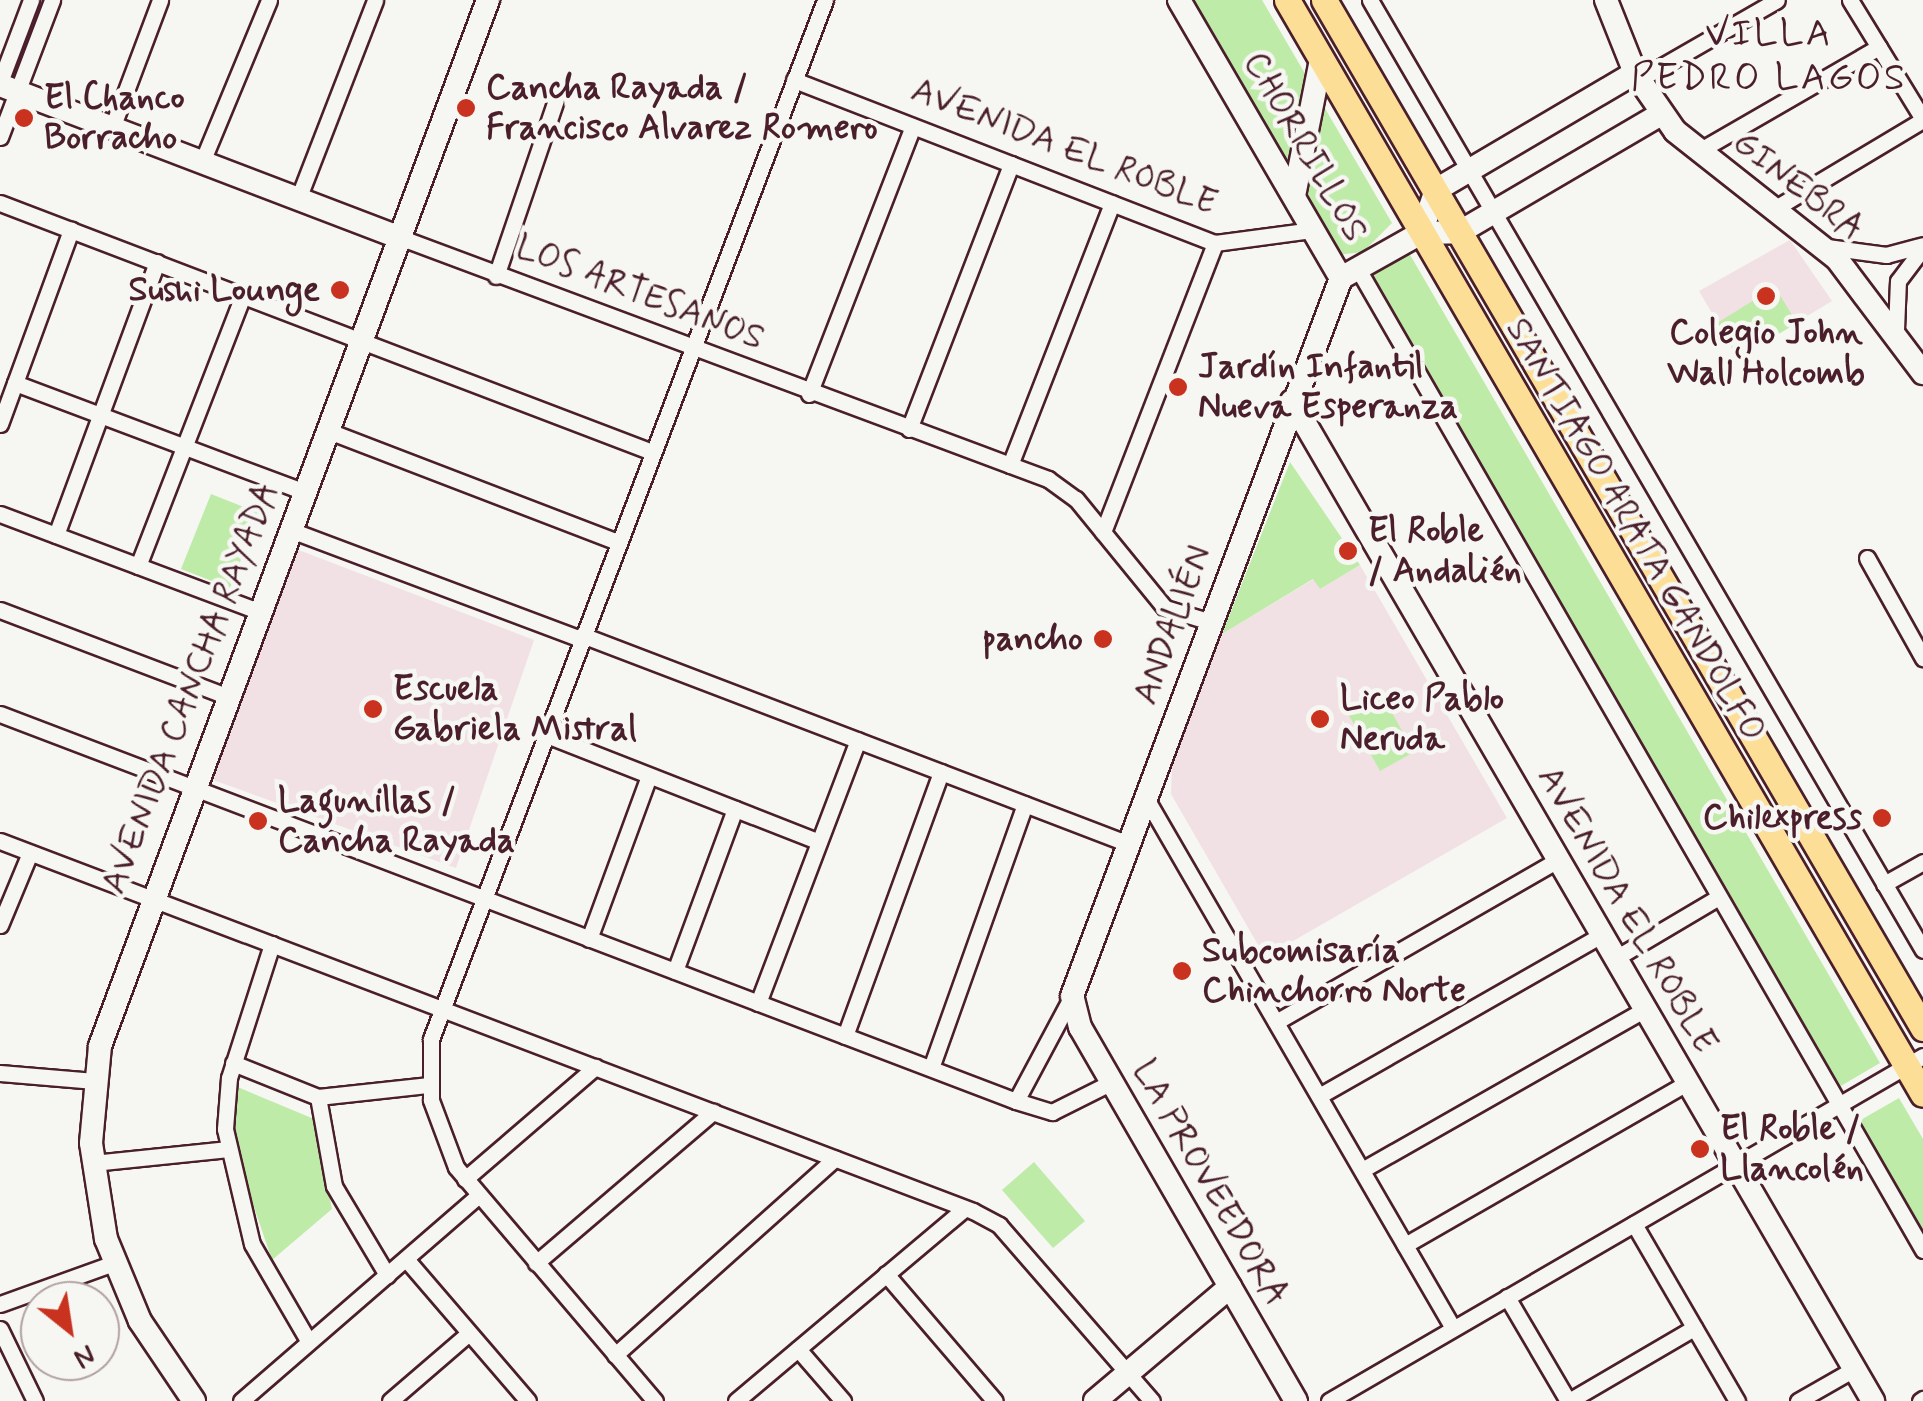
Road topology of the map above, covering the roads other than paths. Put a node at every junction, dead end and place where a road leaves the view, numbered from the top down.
1 (31, 0) edge
2 (52, 0) edge
3 (160, 0) edge
4 (269, 0) edge
5 (375, 0) edge
6 (488, 0) edge
7 (825, 0) edge
8 (1179, 0) edge
9 (1287, 0) edge
10 (1324, 0) edge
11 (1370, 0) edge
12 (1606, 0) edge
13 (1777, 0) edge
14 (1850, 0) edge
15 (1878, 47) junction
16 (1322, 60) junction
17 (1636, 76) junction
18 (794, 80) junction
19 (6, 86) edge
20 (556, 100) dead end
21 (1661, 114) junction
22 (1923, 119) edge
23 (913, 126) junction
24 (112, 128) junction
25 (0, 137) edge
26 (1697, 152) junction
27 (202, 162) junction
28 (1011, 164) junction
29 (1469, 170) junction
30 (1436, 190) junction
31 (1294, 196) junction
32 (298, 199) junction
33 (0, 203) edge
34 (1112, 203) junction
35 (1774, 209) junction
36 (1494, 213) junction
37 (70, 230) junction
38 (1313, 230) junction
39 (1460, 232) junction
40 (1421, 233) junction
41 (399, 238) junction
42 (1215, 243) junction
43 (1824, 246) junction
44 (1923, 246) edge
45 (157, 262) junction
46 (1349, 274) junction
47 (496, 276) junction
48 (243, 295) junction
49 (1896, 330) junction
50 (360, 340) junction
51 (690, 352) junction
52 (1923, 374) edge
53 (15, 383) junction
54 (810, 394) junction
55 (1292, 401) junction
56 (100, 415) junction
57 (0, 424) edge
58 (326, 430) junction
59 (909, 430) junction
60 (184, 447) junction
61 (652, 452) junction
62 (1010, 465) junction
63 (303, 492) junction
64 (0, 514) edge
65 (288, 529) junction
66 (1103, 532) junction
67 (56, 535) junction
68 (618, 542) junction
69 (1867, 558) dead end
70 (138, 566) junction
71 (0, 610) edge
72 (258, 610) junction
73 (1211, 622) junction
74 (581, 637) junction
75 (1923, 658) edge
76 (226, 696) junction
77 (0, 714) edge
78 (544, 734) junction
79 (858, 740) junction
80 (941, 772) junction
81 (649, 776) junction
82 (191, 787) junction
83 (1147, 800) junction
84 (1025, 804) junction
85 (736, 809) junction
86 (0, 841) edge
87 (819, 842) junction
88 (1130, 844) junction
89 (30, 852) junction
90 (1556, 861) junction
91 (1923, 862) edge
92 (1884, 884) junction
93 (1718, 897) junction
94 (149, 898) junction
95 (481, 898) junction
96 (0, 925) edge
97 (1600, 936) junction
98 (590, 938) junction
99 (272, 944) junction
100 (1923, 950) edge
101 (1614, 959) junction
102 (675, 971) junction
103 (1072, 996) junction
104 (758, 1003) junction
105 (439, 1008) junction
106 (1644, 1010) junction
107 (1276, 1022) junction
108 (1923, 1028) edge
109 (845, 1036) junction
110 (1915, 1061) edge
111 (233, 1063) junction
112 (595, 1067) junction
113 (931, 1068) junction
114 (0, 1073) edge
115 (94, 1081) junction
116 (1112, 1082) junction
117 (1687, 1082) junction
118 (429, 1085) junction
119 (1923, 1094) edge
120 (1318, 1096) junction
121 (318, 1097) junction
122 (1016, 1101) junction
123 (1838, 1105) junction
124 (714, 1112) junction
125 (228, 1150) junction
126 (835, 1158) junction
127 (92, 1164) junction
128 (1736, 1164) junction
129 (1362, 1170) junction
130 (464, 1179) junction
131 (478, 1196) junction
132 (969, 1209) junction
133 (1634, 1224) junction
134 (1405, 1245) junction
135 (1923, 1250) edge
136 (406, 1259) junction
137 (114, 1263) junction
138 (536, 1263) junction
139 (387, 1274) junction
140 (886, 1274) junction
141 (1230, 1287) junction
142 (1507, 1297) junction
143 (0, 1304) edge
144 (1454, 1328) junction
145 (1694, 1328) junction
146 (0, 1329) edge
147 (469, 1333) junction
148 (309, 1342) junction
149 (798, 1349) junction
150 (615, 1355) junction
151 (1854, 1369) junction
152 (1127, 1373) junction
153 (34, 1401) edge
154 (194, 1401) edge
155 (241, 1401) edge
156 (390, 1401) edge
157 (528, 1401) edge
158 (655, 1401) edge
159 (736, 1401) edge
160 (842, 1401) edge
161 (996, 1401) edge
162 (1094, 1401) edge
163 (1152, 1401) edge
164 (1296, 1401) edge
165 (1328, 1401) edge
166 (1568, 1401) edge
167 (1736, 1401) edge
168 (1798, 1401) edge
169 (1873, 1401) edge

1 - 19 street
2 - 19 street
3 - 24 street
4 - 27 street
5 - 32 street
6 - 41 street, AVENIDA CANCHA RAYADA
7 - 18 street
8 - 31 street, CHORRILLOS
9 - 16 main road, SANTIAGO ARATA GANDOLFO
10 - 30 main road, SANTIAGO ARATA GANDOLFO
11 - 29 street, SANTIAGO ARATA GANDOLFO
12 - 17 street, GINEBRA
13 - 17 street
14 - 15 street
15 - 22 street
15 - 26 street
16 - 31 street
16 - 40 main road, SANTIAGO ARATA GANDOLFO
17 - 21 street, GINEBRA
17 - 29 street
18 - 23 street, AVENIDA EL ROBLE
18 - 51 street
19 - 24 street, LOS ARTESANOS
19 - 25 street
20 - 47 street
21 - 26 street, GINEBRA
21 - 36 street
22 - 35 street
23 - 28 street, AVENIDA EL ROBLE
23 - 54 street
24 - 27 street, LOS ARTESANOS
26 - 35 street, GINEBRA
27 - 32 street, LOS ARTESANOS
28 - 34 street, AVENIDA EL ROBLE
28 - 59 street
29 - 30 street
29 - 36 street, SANTIAGO ARATA GANDOLFO
30 - 39 main road, SANTIAGO ARATA GANDOLFO
30 - 40 street
31 - 38 street, CHORRILLOS
32 - 41 street, LOS ARTESANOS
33 - 37 street
34 - 42 street, AVENIDA EL ROBLE
34 - 62 street
35 - 43 street, GINEBRA
36 - 39 street
36 - 92 street, SANTIAGO ARATA GANDOLFO
37 - 45 street
37 - 53 street
38 - 42 street, AVENIDA EL ROBLE
38 - 46 street, CHORRILLOS
39 - 40 street
39 - 108 main road, SANTIAGO ARATA GANDOLFO
40 - 46 street
40 - 110 main road, SANTIAGO ARATA GANDOLFO
41 - 47 street, LOS ARTESANOS
41 - 50 street, AVENIDA CANCHA RAYADA
42 - 66 street
43 - 44 street
43 - 49 street, GINEBRA
44 - 49 street
45 - 48 street
45 - 56 street
46 - 55 street, ANDALIÉN
46 - 93 street
47 - 51 street, LOS ARTESANOS
48 - 50 street
48 - 60 street
49 - 52 street, GINEBRA
50 - 58 street, AVENIDA CANCHA RAYADA
50 - 61 street
51 - 54 street, LOS ARTESANOS
51 - 61 street
53 - 56 street
53 - 57 street
54 - 59 street, LOS ARTESANOS
55 - 73 street, ANDALIÉN
55 - 90 street, AVENIDA EL ROBLE
56 - 60 street
56 - 67 street
58 - 63 street, AVENIDA CANCHA RAYADA
58 - 68 street
59 - 62 street, LOS ARTESANOS
60 - 63 street
60 - 70 street
61 - 68 street
62 - 66 street, LOS ARTESANOS
63 - 65 street, AVENIDA CANCHA RAYADA
64 - 67 street
65 - 72 street, AVENIDA CANCHA RAYADA
65 - 74 street
66 - 73 street, LOS ARTESANOS
67 - 70 street
68 - 74 street
69 - 75 street
70 - 72 street
71 - 76 street
72 - 76 street, AVENIDA CANCHA RAYADA
73 - 83 street, ANDALIÉN
74 - 78 street
74 - 79 street
76 - 82 street, AVENIDA CANCHA RAYADA
77 - 82 street
78 - 81 street
78 - 95 street
79 - 80 street
79 - 87 street
80 - 84 street
80 - 109 street
81 - 85 street
81 - 98 street
82 - 94 street, AVENIDA CANCHA RAYADA
82 - 95 street
83 - 88 street, ANDALIÉN
83 - 107 street
84 - 88 street
84 - 113 street
85 - 87 street
85 - 102 street
86 - 89 street
87 - 104 street
88 - 103 street, ANDALIÉN
89 - 94 street
89 - 96 street
90 - 97 street, AVENIDA EL ROBLE
90 - 107 street
91 - 92 street
92 - 100 street, SANTIAGO ARATA GANDOLFO
93 - 101 street
93 - 123 street
94 - 99 street
94 - 115 street, AVENIDA CANCHA RAYADA
95 - 98 street
95 - 105 street
97 - 101 street, AVENIDA EL ROBLE
97 - 120 street
98 - 102 street
99 - 105 street
99 - 111 street
101 - 106 street, AVENIDA EL ROBLE
102 - 104 street
103 - 116 street, LA PROVEEDORA
103 - 122 street
104 - 109 street
105 - 112 street
105 - 118 street
106 - 117 street, AVENIDA EL ROBLE
106 - 129 street
107 - 120 street
109 - 113 street
110 - 119 main road, SANTIAGO ARATA GANDOLFO
110 - 123 street
111 - 121 street
111 - 125 street
112 - 124 street
112 - 130 street
113 - 122 street
114 - 115 street
115 - 127 street, AVENIDA CANCHA RAYADA
116 - 122 street
116 - 141 street, LA PROVEEDORA
117 - 128 street, AVENIDA EL ROBLE
117 - 134 street
118 - 121 street
118 - 130 street
120 - 129 street
121 - 139 street
123 - 128 street
123 - 135 street
124 - 126 street
124 - 138 street
125 - 127 street
125 - 148 street
126 - 132 street
126 - 150 street
127 - 137 street, AVENIDA CANCHA RAYADA
128 - 133 street
128 - 151 street, AVENIDA EL ROBLE
129 - 134 street
130 - 131 street
131 - 136 street
131 - 138 street
132 - 140 street
132 - 152 street
133 - 142 street
133 - 145 street
134 - 144 street
136 - 139 street
136 - 147 street
137 - 143 street
137 - 154 street, AVENIDA CANCHA RAYADA
138 - 150 street
139 - 148 street
140 - 149 street
140 - 161 street
141 - 152 street
141 - 164 street, LA PROVEEDORA
142 - 144 street
142 - 166 street
144 - 165 street
145 - 166 street
145 - 167 street
146 - 153 street
147 - 156 street
147 - 157 street
148 - 155 street
149 - 159 street
149 - 160 street
150 - 158 street
151 - 168 street
151 - 169 street, AVENIDA EL ROBLE
152 - 162 street
152 - 163 street

